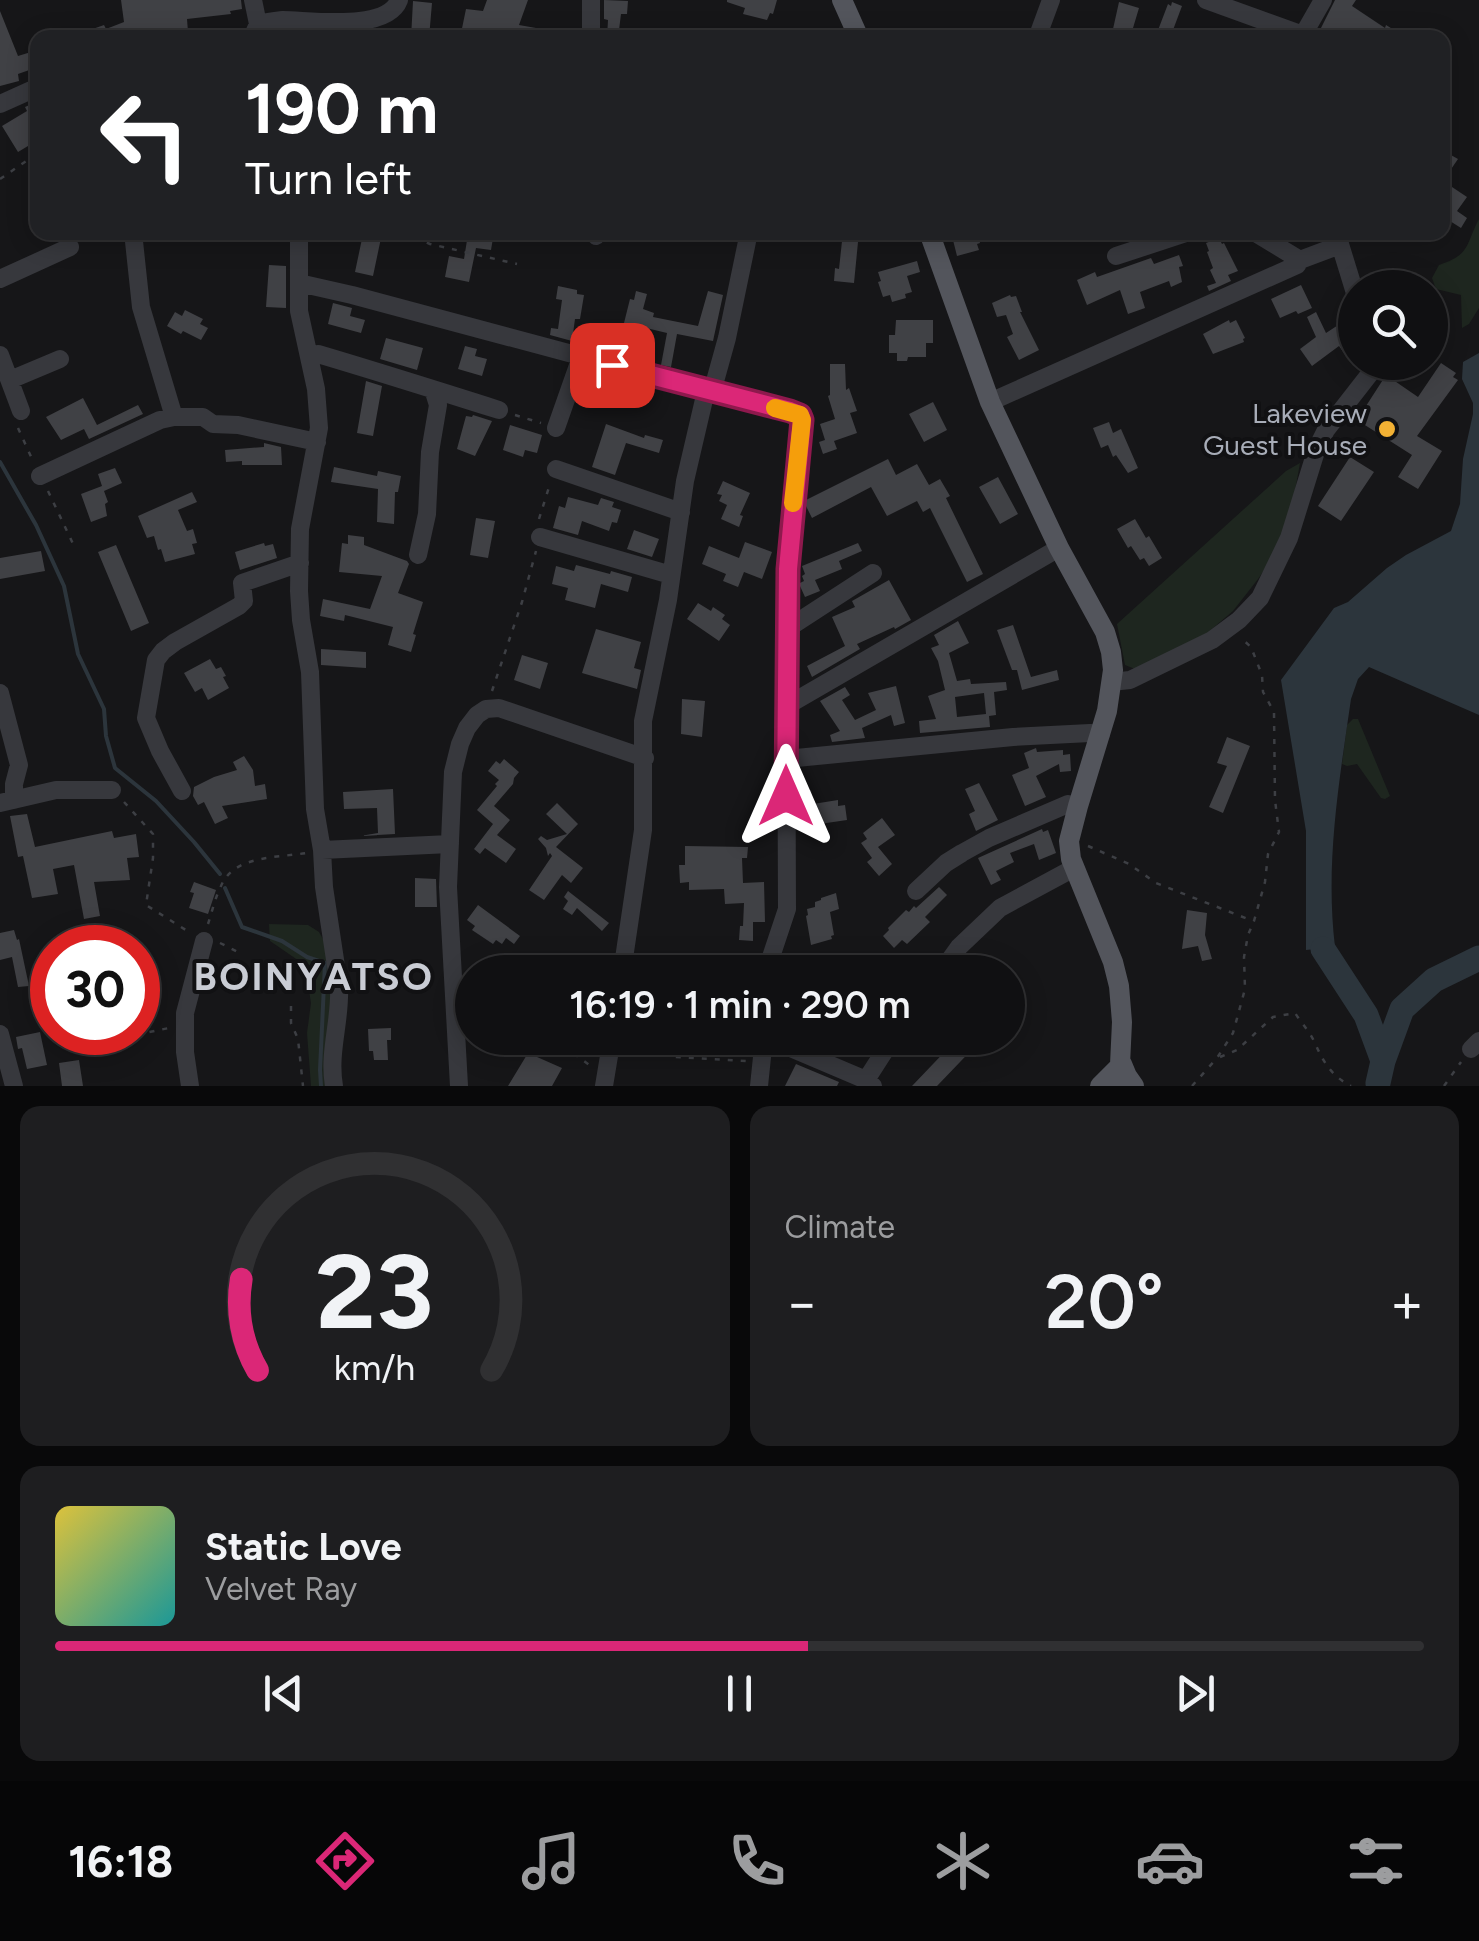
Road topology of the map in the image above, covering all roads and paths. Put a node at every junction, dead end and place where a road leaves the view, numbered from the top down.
1 (253, 0) edge
2 (399, 0) edge
3 (591, 0) edge
4 (842, 0) edge
5 (1051, 0) edge
6 (1206, 0) edge
7 (1323, 0) edge
8 (255, 30) edge
9 (328, 30) edge
10 (591, 30) edge
11 (855, 30) edge
12 (1040, 30) edge
13 (1288, 30) edge
14 (1308, 30) edge
15 (30, 91) edge
16 (0, 104) edge
17 (30, 158) edge
18 (0, 179) edge
19 (134, 240) edge
20 (299, 240) edge
21 (421, 240) edge
22 (747, 240) edge
23 (932, 240) edge
24 (1165, 240) edge
25 (1267, 240) edge
26 (1337, 240) edge
27 (1340, 240) edge
28 (70, 247) dead end
29 (1116, 256) dead end
30 (1300, 260) junction
31 (517, 264) dead end
32 (1347, 270) edge
33 (0, 279) edge
34 (299, 283) junction
35 (0, 355) edge
36 (310, 356) junction
37 (581, 357) junction
38 (60, 359) dead end
39 (10, 380) junction
40 (1365, 380) edge
41 (709, 391) junction
42 (434, 392) junction
43 (990, 402) junction
44 (500, 410) joint
45 (21, 411) joint
46 (174, 417) junction
47 (556, 428) joint
48 (317, 442) junction
49 (556, 469) joint
50 (40, 476) junction
51 (681, 512) junction
52 (540, 537) junction
53 (75, 548) dead end
54 (1060, 548) junction
55 (418, 555) dead end
56 (300, 563) junction
57 (873, 574) dead end
58 (671, 575) junction
59 (1233, 625) junction
60 (786, 627) junction
61 (1112, 682) junction
62 (0, 692) edge
63 (787, 702) junction
64 (486, 709) junction
65 (1101, 734) junction
66 (644, 758) junction
67 (786, 759) junction
68 (112, 790) joint
69 (182, 790) dead end
70 (7, 801) edge
71 (1078, 806) junction
72 (1070, 841) junction
73 (450, 844) junction
74 (322, 850) junction
75 (1074, 868) junction
76 (916, 892) dead end
77 (1254, 921) junction
78 (204, 941) junction
79 (238, 952) dead end
80 (625, 955) edge
81 (772, 955) edge
82 (953, 955) edge
83 (291, 1006) dead end
84 (185, 1026) junction
85 (160, 1031) edge
86 (0, 1034) edge
87 (1475, 1045) edge
88 (574, 1055) edge
89 (609, 1055) edge
90 (668, 1055) edge
91 (763, 1055) edge
92 (805, 1055) edge
93 (884, 1055) edge
94 (1217, 1058) junction
95 (762, 1062) junction
96 (1122, 1064) junction
97 (605, 1081) edge
98 (870, 1083) edge
99 (14, 1086) edge
100 (190, 1086) edge
101 (303, 1086) edge
102 (334, 1086) edge
103 (458, 1086) edge
104 (759, 1086) edge
105 (1100, 1086) edge
106 (1120, 1086) edge
107 (1134, 1086) edge
108 (1192, 1086) edge
109 (1351, 1086) edge
110 (1444, 1086) edge

1 - 8 street
2 - 9 street
3 - 10 street
4 - 11 main road
5 - 12 street
6 - 13 street
7 - 14 street
8 - 9 street
15 - 16 street
17 - 18 path
19 - 46 street
20 - 34 street
21 - 31 path
22 - 41 street
23 - 43 main road
24 - 29 street
25 - 30 street
26 - 30 street
27 - 32 street
28 - 33 street
30 - 43 street
34 - 36 street
34 - 37 street
35 - 39 street
36 - 42 street
36 - 48 street
37 - 41 street
37 - 47 street
38 - 39 street
39 - 45 street
40 - 59 street
41 - 51 street
41 - 60 street
42 - 44 street
42 - 55 street
43 - 54 main road
44 - 47 path
45 - 50 path
46 - 48 street
46 - 50 street
48 - 56 street
49 - 51 street
49 - 52 path
50 - 53 path
51 - 58 street
52 - 58 street
52 - 64 path
54 - 61 main road
54 - 63 street
56 - 69 street
56 - 74 street
57 - 60 street
58 - 66 street
59 - 61 street
59 - 77 path
60 - 63 street
61 - 65 main road
62 - 70 street
63 - 67 street
64 - 66 street
64 - 73 street
65 - 67 street
65 - 71 main road
66 - 80 street
67 - 81 street
68 - 70 street
68 - 78 path
71 - 72 main road
71 - 76 street
72 - 75 main road
72 - 77 path
73 - 74 street
73 - 103 street
74 - 78 path
74 - 102 street
75 - 82 street
75 - 96 main road
77 - 94 path
78 - 79 path
78 - 84 street
83 - 101 path
84 - 85 path
84 - 100 street
86 - 99 street
87 - 110 path
88 - 97 path
89 - 97 street
90 - 95 path
91 - 95 street
92 - 98 street
93 - 98 street
94 - 108 path
94 - 109 path
95 - 104 street
96 - 105 main road
96 - 106 main road
96 - 107 main road

